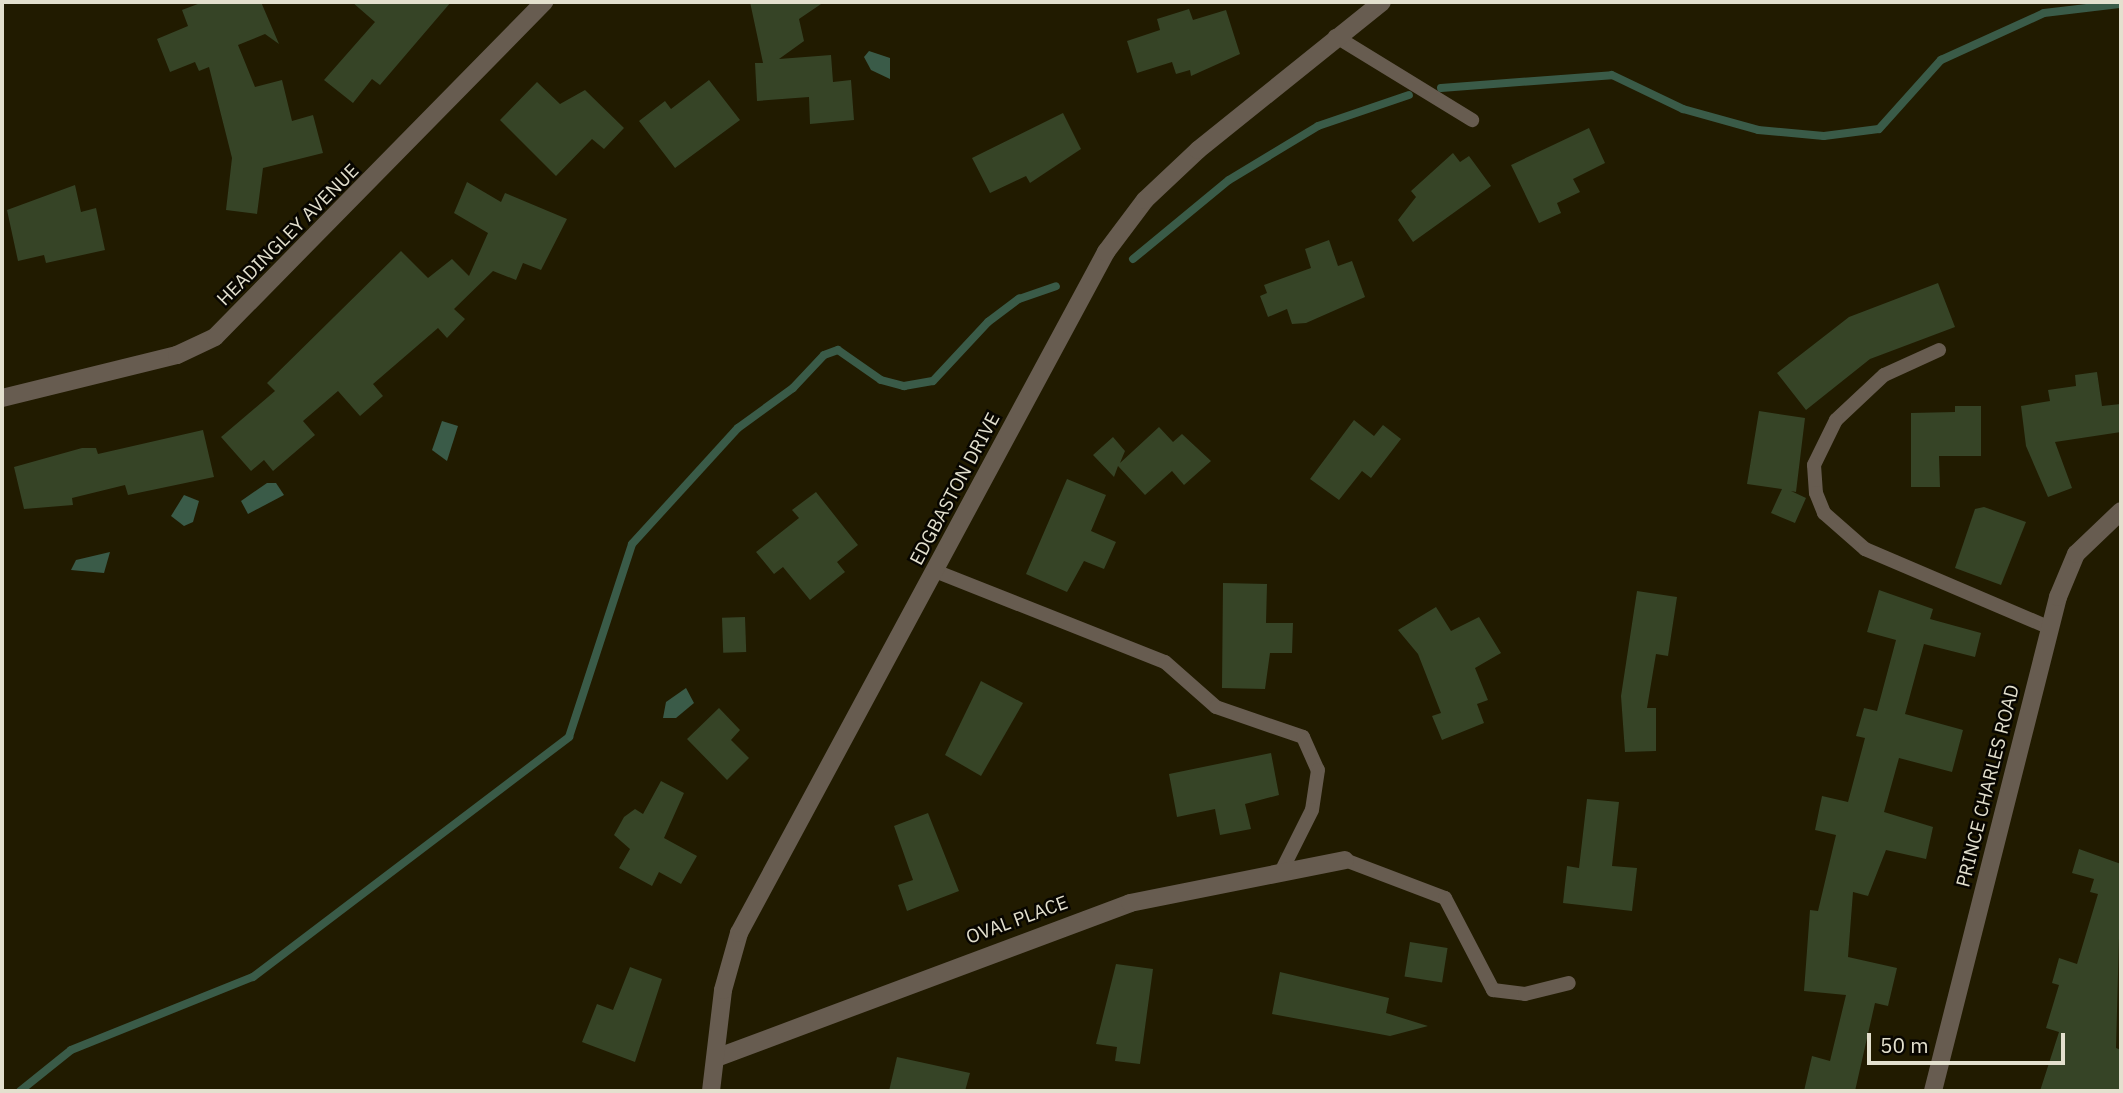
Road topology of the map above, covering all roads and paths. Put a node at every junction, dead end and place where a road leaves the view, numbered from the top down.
1 (544, 2) edge
2 (1382, 2) edge
3 (1335, 36) junction
4 (1472, 120) dead end
5 (1939, 350) dead end
6 (2, 398) edge
7 (2121, 512) edge
8 (935, 571) junction
9 (2050, 628) junction
10 (1345, 860) joint
11 (1280, 874) junction
12 (1569, 983) dead end
13 (716, 1058) junction
14 (711, 1091) edge
15 (1933, 1091) edge

1 - 6 street, HEADINGLEY AVENUE
2 - 3 street, EDGBASTON DRIVE
3 - 4 lane
3 - 8 street, EDGBASTON DRIVE
5 - 9 lane
7 - 9 street, PRINCE CHARLES ROAD
8 - 11 lane
8 - 13 street, EDGBASTON DRIVE
9 - 15 street, PRINCE CHARLES ROAD
10 - 11 street, OVAL PLACE
10 - 12 lane
11 - 13 street, OVAL PLACE
13 - 14 street, EDGBASTON DRIVE

